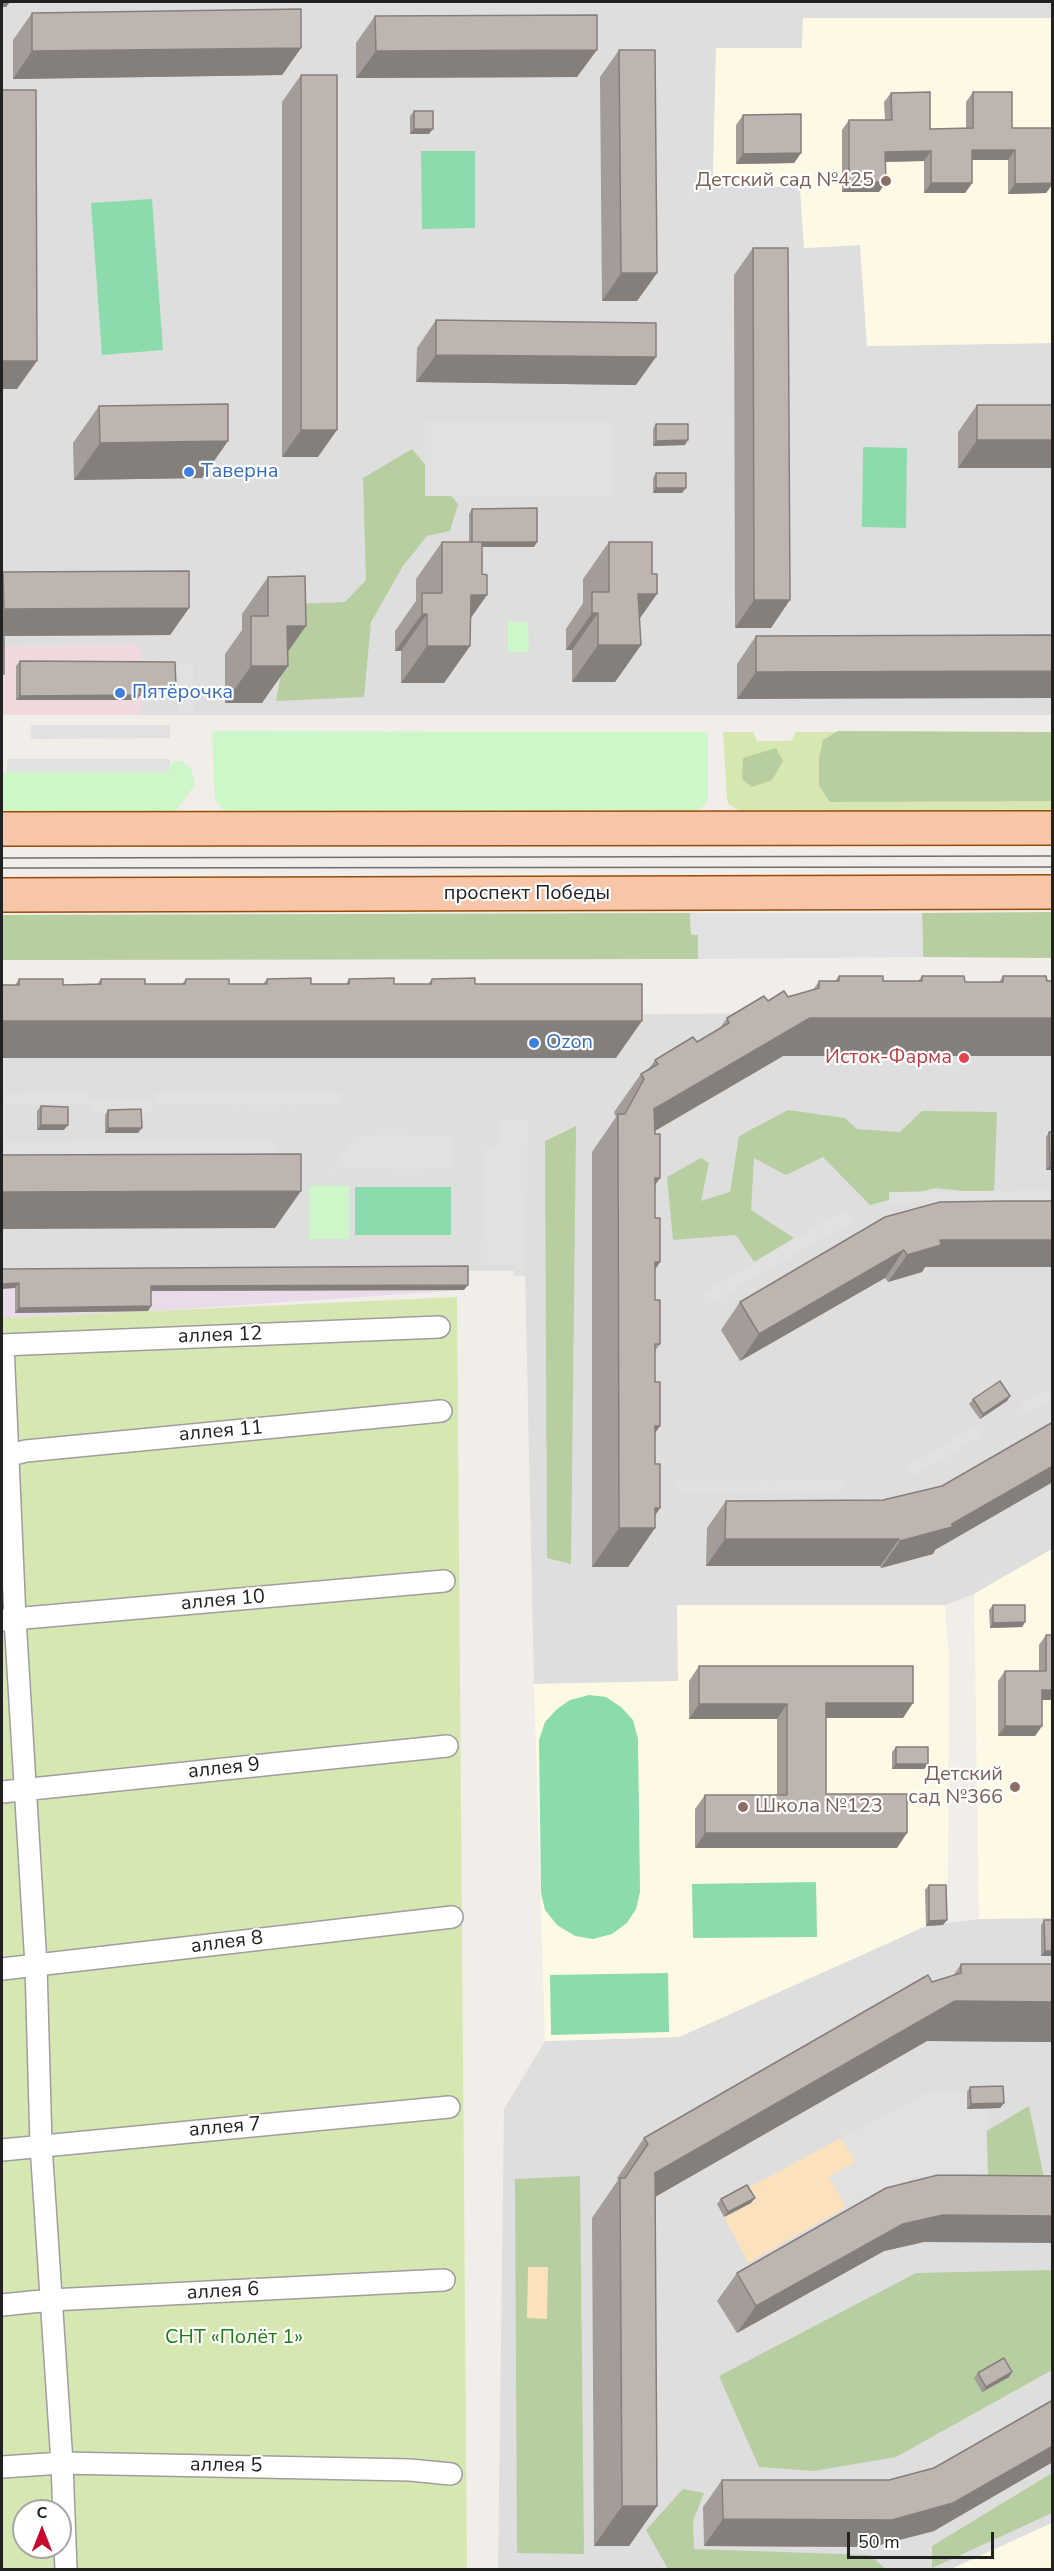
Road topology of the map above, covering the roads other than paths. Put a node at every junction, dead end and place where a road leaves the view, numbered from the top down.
1 (1053, 828) edge
2 (2, 830) edge
3 (1053, 892) edge
4 (2, 895) edge
5 (439, 1327) dead end
6 (2, 1345) edge
7 (441, 1411) dead end
8 (5, 1457) edge
9 (444, 1581) dead end
10 (8, 1620) edge
11 (447, 1746) dead end
12 (26, 1790) junction
13 (2, 1792) edge
14 (452, 1917) dead end
15 (36, 1965) junction
16 (2, 1969) edge
17 (449, 2108) dead end
18 (41, 2145) junction
19 (2, 2150) edge
20 (444, 2280) dead end
21 (51, 2300) junction
22 (2, 2305) edge
23 (62, 2463) junction
24 (2, 2467) edge
25 (451, 2474) dead end
26 (66, 2570) edge

1 - 2 main road
3 - 4 main road, проспект Победы
5 - 6 street, аллея 12
6 - 8 street
7 - 8 street, аллея 11
8 - 10 street
9 - 10 street, аллея 10
10 - 12 street
11 - 12 street, аллея 9
12 - 13 street, аллея 9
12 - 15 street
14 - 15 street, аллея 8
15 - 16 street, аллея 8
15 - 18 street
17 - 18 street, аллея 7
18 - 19 street, аллея 7
18 - 21 street
20 - 21 street, аллея 6
21 - 22 street, аллея 6
21 - 23 street
23 - 24 street, аллея 5
23 - 25 street, аллея 5
23 - 26 street

